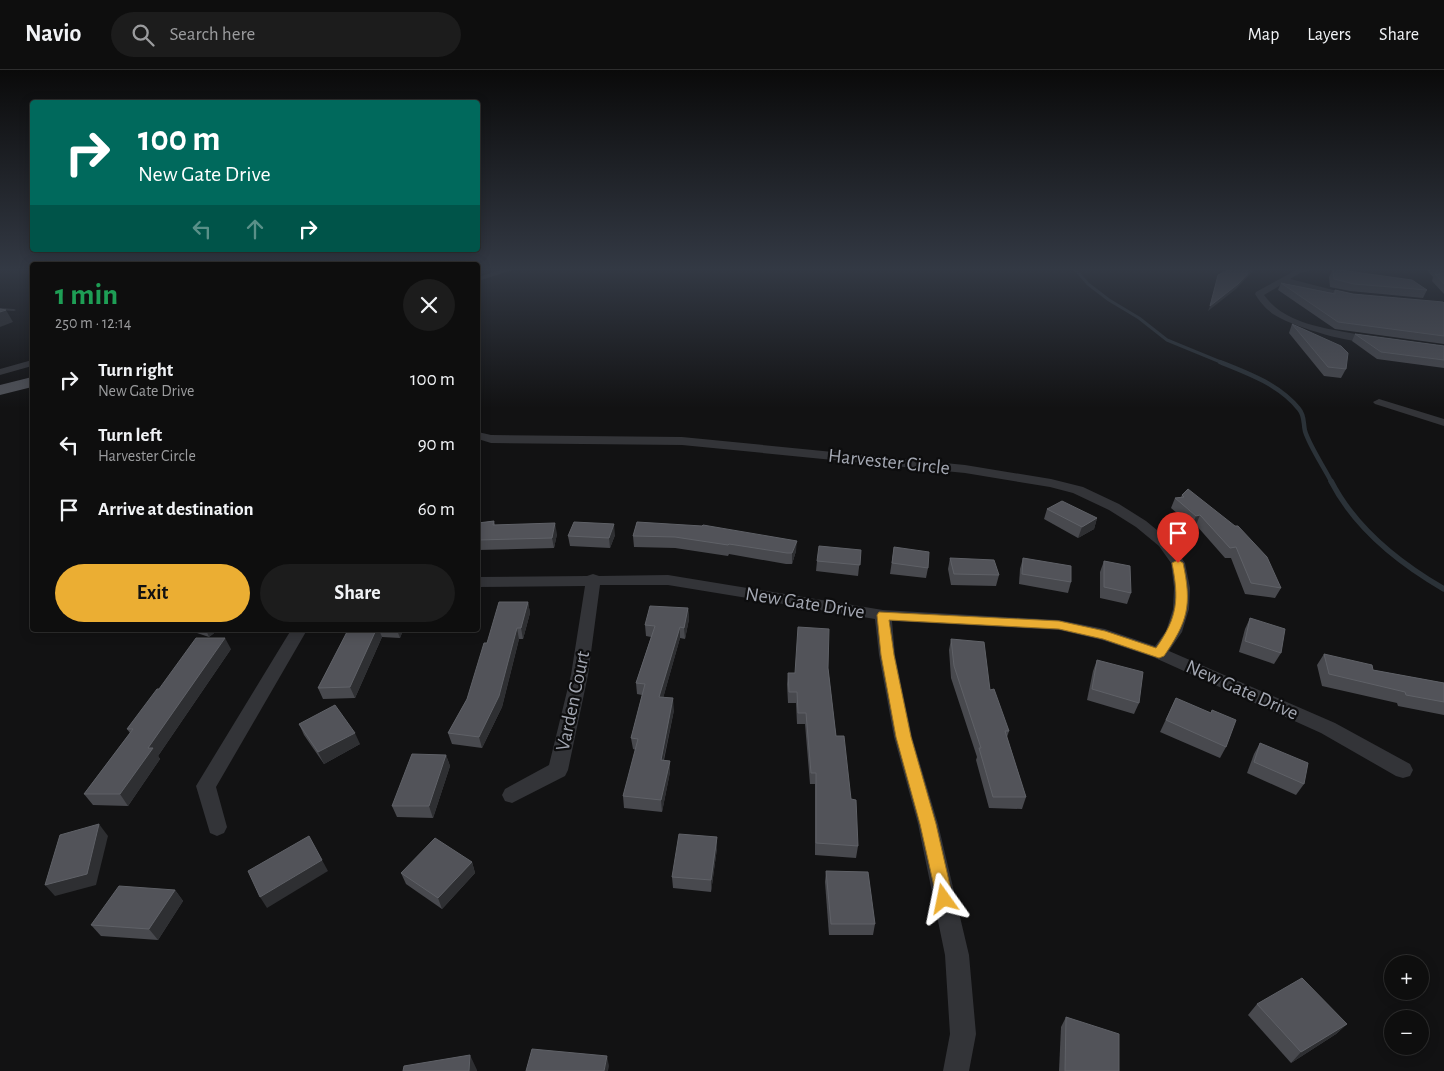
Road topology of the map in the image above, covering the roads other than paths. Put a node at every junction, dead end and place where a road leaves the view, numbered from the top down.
1 (1282, 315) edge
2 (1385, 342) edge
3 (30, 364) edge
4 (0, 372) edge
5 (30, 382) edge
6 (0, 390) edge
7 (30, 394) edge
8 (0, 401) edge
9 (1379, 402) dead end
10 (1444, 423) edge
11 (480, 436) edge
12 (593, 579) junction
13 (480, 582) edge
14 (883, 615) junction
15 (297, 632) edge
16 (1159, 653) junction
17 (1403, 770) dead end
18 (512, 794) dead end
19 (217, 827) dead end
20 (956, 1071) edge

1 - 2 street
3 - 4 street
5 - 6 main road
7 - 8 main road
9 - 10 street
11 - 16 street, Harvester Circle
12 - 13 street, New Gate Drive
12 - 14 street, New Gate Drive
12 - 18 street, Varden Court
14 - 16 street, New Gate Drive
14 - 20 street
15 - 19 street
16 - 17 street, New Gate Drive

